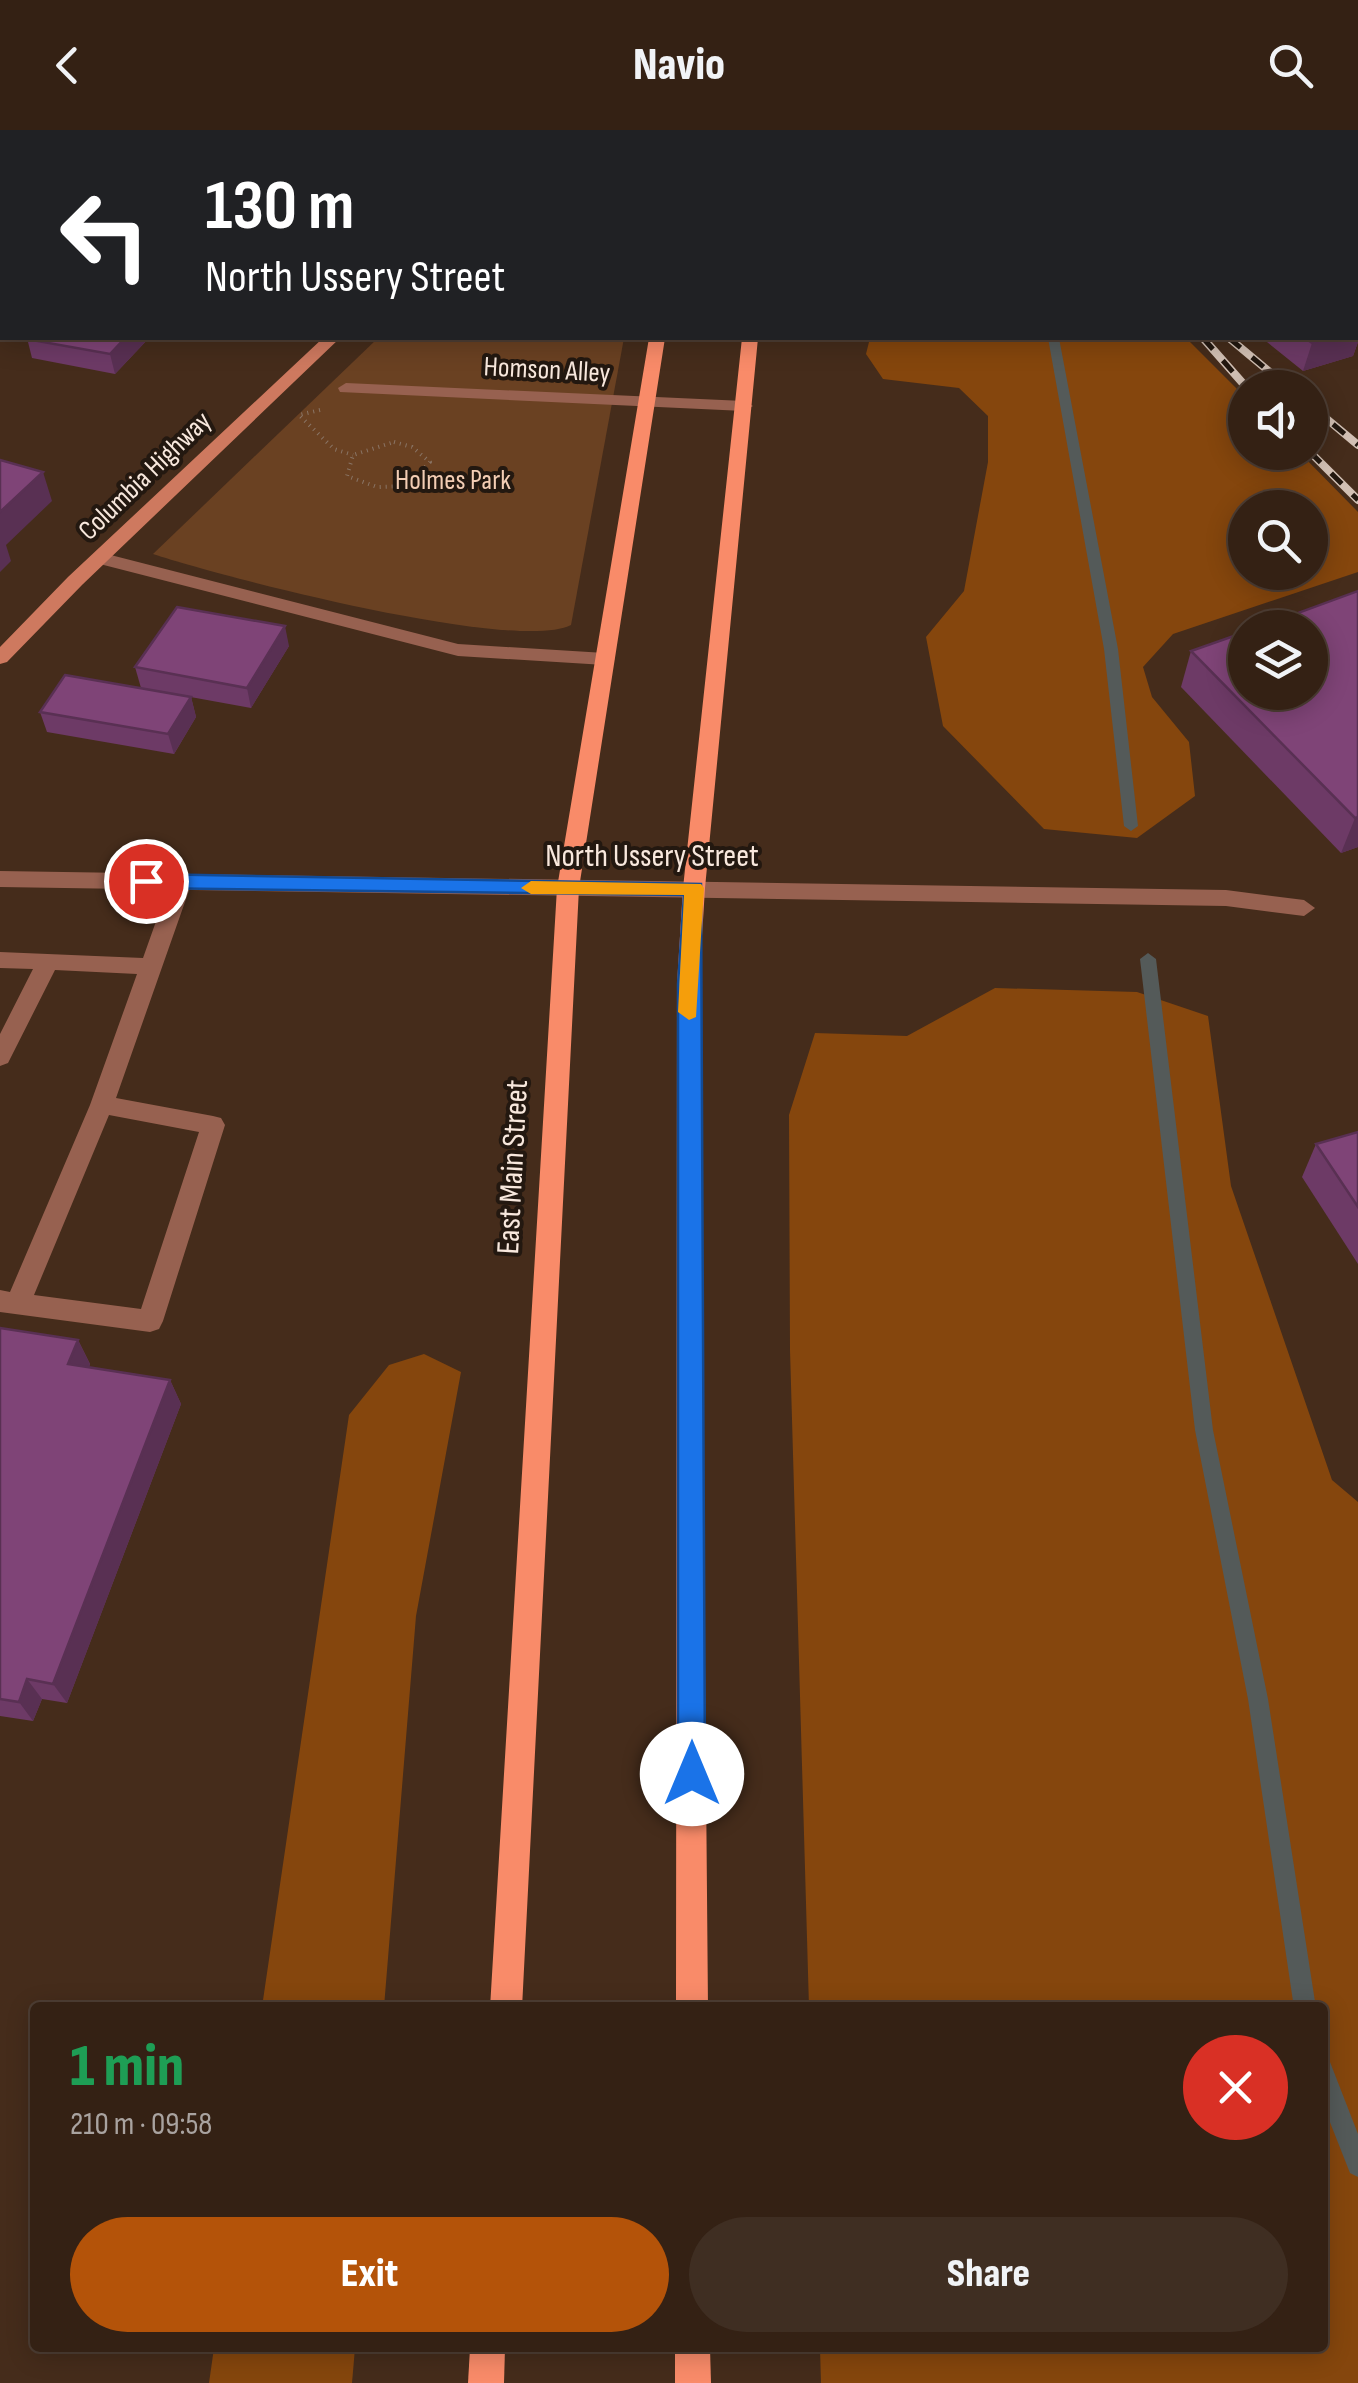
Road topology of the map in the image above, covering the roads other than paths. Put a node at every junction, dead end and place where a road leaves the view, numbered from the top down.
1 (330, 340) edge
2 (658, 340) edge
3 (750, 340) edge
4 (346, 388) road end
5 (646, 402) junction
6 (744, 406) junction
7 (100, 558) junction
8 (0, 658) edge
9 (604, 659) junction
10 (2, 882) edge
11 (181, 882) junction
12 (568, 888) junction
13 (694, 888) junction
14 (1304, 908) dead end
15 (0, 960) edge
16 (48, 962) junction
17 (149, 966) junction
18 (0, 1057) edge
19 (102, 1105) junction
20 (9, 1302) edge
21 (506, 2002) edge
22 (692, 2002) edge
23 (488, 2352) edge
24 (693, 2352) edge
25 (486, 2383) edge
26 (693, 2383) edge

1 - 7 main road, Columbia Highway
2 - 5 main road, East Main Street
3 - 6 main road
4 - 5 street, Homson Alley
5 - 6 street, Homson Alley
5 - 9 main road, East Main Street
6 - 13 main road
7 - 8 main road, Columbia Highway
7 - 9 street
9 - 12 main road, East Main Street
10 - 11 street, North Ussery Street
11 - 12 street, North Ussery Street
11 - 17 street
12 - 13 street, North Ussery Street
12 - 21 main road, East Main Street
13 - 14 street, North Ussery Street
13 - 22 main road
15 - 16 street
16 - 17 street
16 - 18 street
17 - 19 street
19 - 20 street
19 - 20 street
23 - 25 main road
24 - 26 main road

